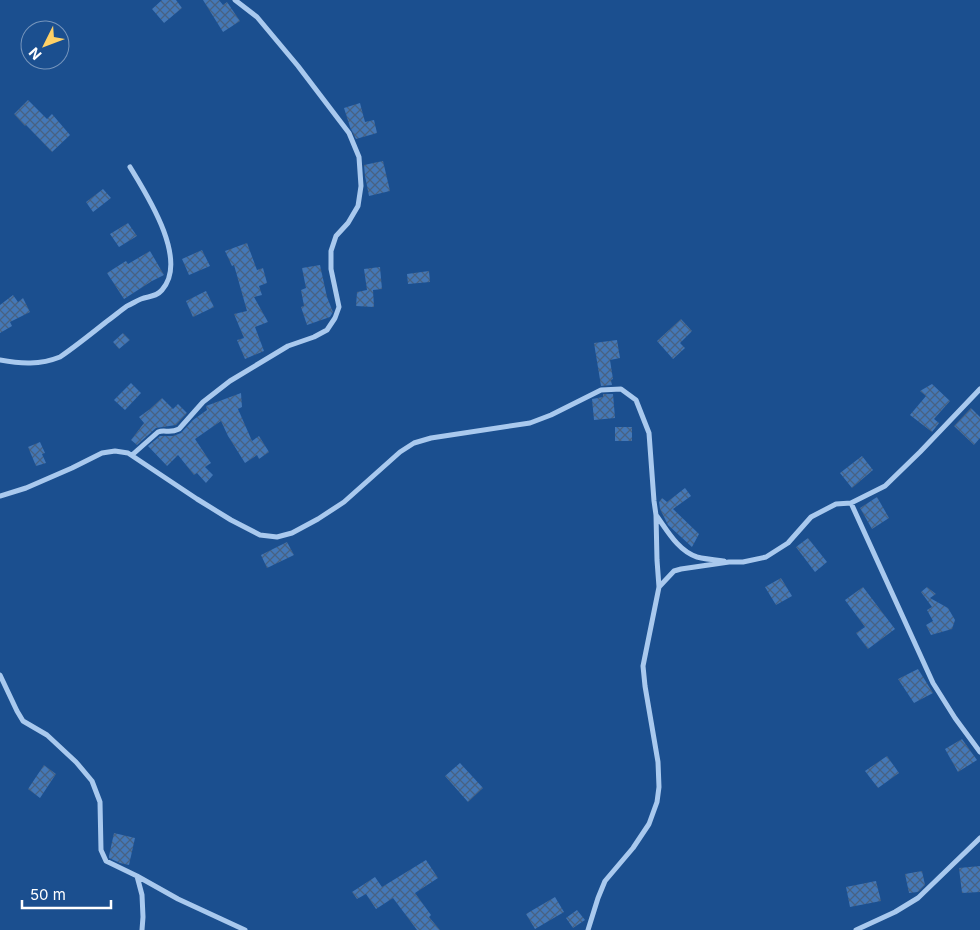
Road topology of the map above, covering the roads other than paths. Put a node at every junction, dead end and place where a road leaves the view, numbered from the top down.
1 (235, 0) edge
2 (130, 167) dead end
3 (0, 360) edge
4 (980, 389) edge
5 (132, 455) junction
6 (0, 496) edge
7 (851, 503) junction
8 (656, 515) junction
9 (729, 562) junction
10 (659, 587) junction
11 (0, 675) edge
12 (980, 752) edge
13 (980, 838) edge
14 (136, 876) junction
15 (142, 930) edge
16 (244, 930) edge
17 (588, 930) edge
18 (856, 930) edge

1 - 5 street
2 - 3 street
4 - 7 street
5 - 6 street
5 - 8 street
7 - 9 street
7 - 12 street
8 - 9 street
8 - 10 street
9 - 10 street
10 - 17 street
11 - 14 street
13 - 18 street
14 - 15 street
14 - 16 street

